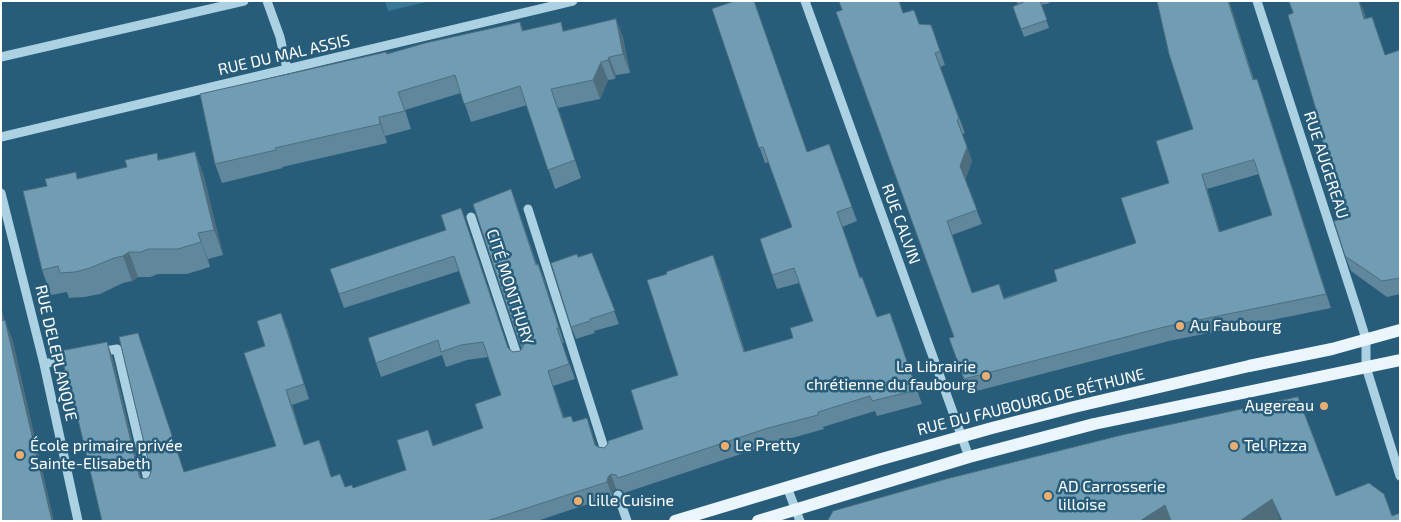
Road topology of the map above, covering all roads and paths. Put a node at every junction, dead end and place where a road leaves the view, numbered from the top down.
1 (244, 1) edge
2 (267, 1) edge
3 (573, 1) edge
4 (805, 1) edge
5 (1257, 1) edge
6 (1, 57) edge
7 (287, 69) junction
8 (1, 137) edge
9 (1, 193) edge
10 (528, 209) dead end
11 (471, 217) edge
12 (1400, 330) edge
13 (1366, 339) junction
14 (523, 360) edge
15 (1400, 360) edge
16 (44, 364) junction
17 (1366, 367) junction
18 (961, 436) junction
19 (607, 457) edge
20 (969, 457) junction
21 (1400, 476) edge
22 (787, 487) junction
23 (150, 488) edge
24 (618, 494) edge
25 (798, 515) edge
26 (78, 521) edge
27 (627, 521) edge
28 (675, 521) edge
29 (758, 521) edge

1 - 6 street
2 - 7 street
3 - 7 street, RUE DU MAL ASSIS
4 - 18 street, RUE CALVIN
5 - 13 street, RUE AUGEREAU
7 - 8 street, RUE DU MAL ASSIS
9 - 16 street, RUE DELEPLANQUE
10 - 19 street
11 - 14 street, CITÉ MONTHURY
12 - 13 main road, RUE DU FAUBOURG DE BÉTHUNE
13 - 17 street, RUE AUGEREAU
13 - 18 main road, RUE DU FAUBOURG DE BÉTHUNE
15 - 17 main road
16 - 23 street
16 - 26 street, RUE DELEPLANQUE
17 - 20 main road
17 - 21 street, RUE AUGEREAU
18 - 20 street, RUE CALVIN
18 - 22 main road, RUE DU FAUBOURG DE BÉTHUNE
20 - 25 main road
22 - 25 street
22 - 28 main road, RUE DU FAUBOURG DE BÉTHUNE
24 - 27 street
25 - 29 main road

